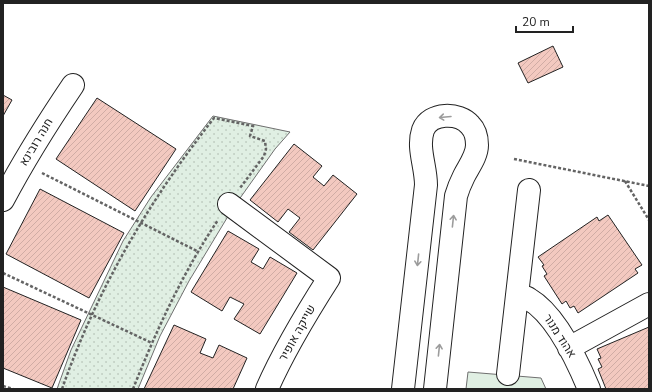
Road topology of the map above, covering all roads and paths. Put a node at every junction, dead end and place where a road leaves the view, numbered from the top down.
1 (73, 85) dead end
2 (514, 159) dead end
3 (23, 163) junction
4 (624, 181) junction
5 (649, 186) edge
6 (529, 190) dead end
7 (3, 200) edge
8 (228, 204) junction
9 (649, 220) edge
10 (140, 223) junction
11 (198, 252) junction
12 (3, 273) edge
13 (517, 295) junction
14 (649, 304) edge
15 (92, 315) junction
16 (152, 343) junction
17 (570, 348) junction
18 (508, 374) dead end
19 (3, 386) edge
20 (13, 389) edge
21 (62, 389) edge
22 (133, 389) edge
23 (267, 389) edge
24 (404, 389) edge
25 (435, 389) edge
26 (589, 389) edge

1 - 3 street, חנה רובינא
2 - 4 path
3 - 7 street, חנה רובינא
3 - 10 path
4 - 5 path
4 - 9 path
6 - 13 street
8 - 10 path
8 - 11 path
8 - 23 street, שייקה אופיר
10 - 11 path
10 - 15 path
11 - 16 path
12 - 15 path
13 - 17 street, אהוד מנור
13 - 18 street
14 - 17 street
15 - 16 path
15 - 21 path
16 - 22 path
17 - 26 street, אהוד מנור
19 - 20 path
25 -> 24 street

